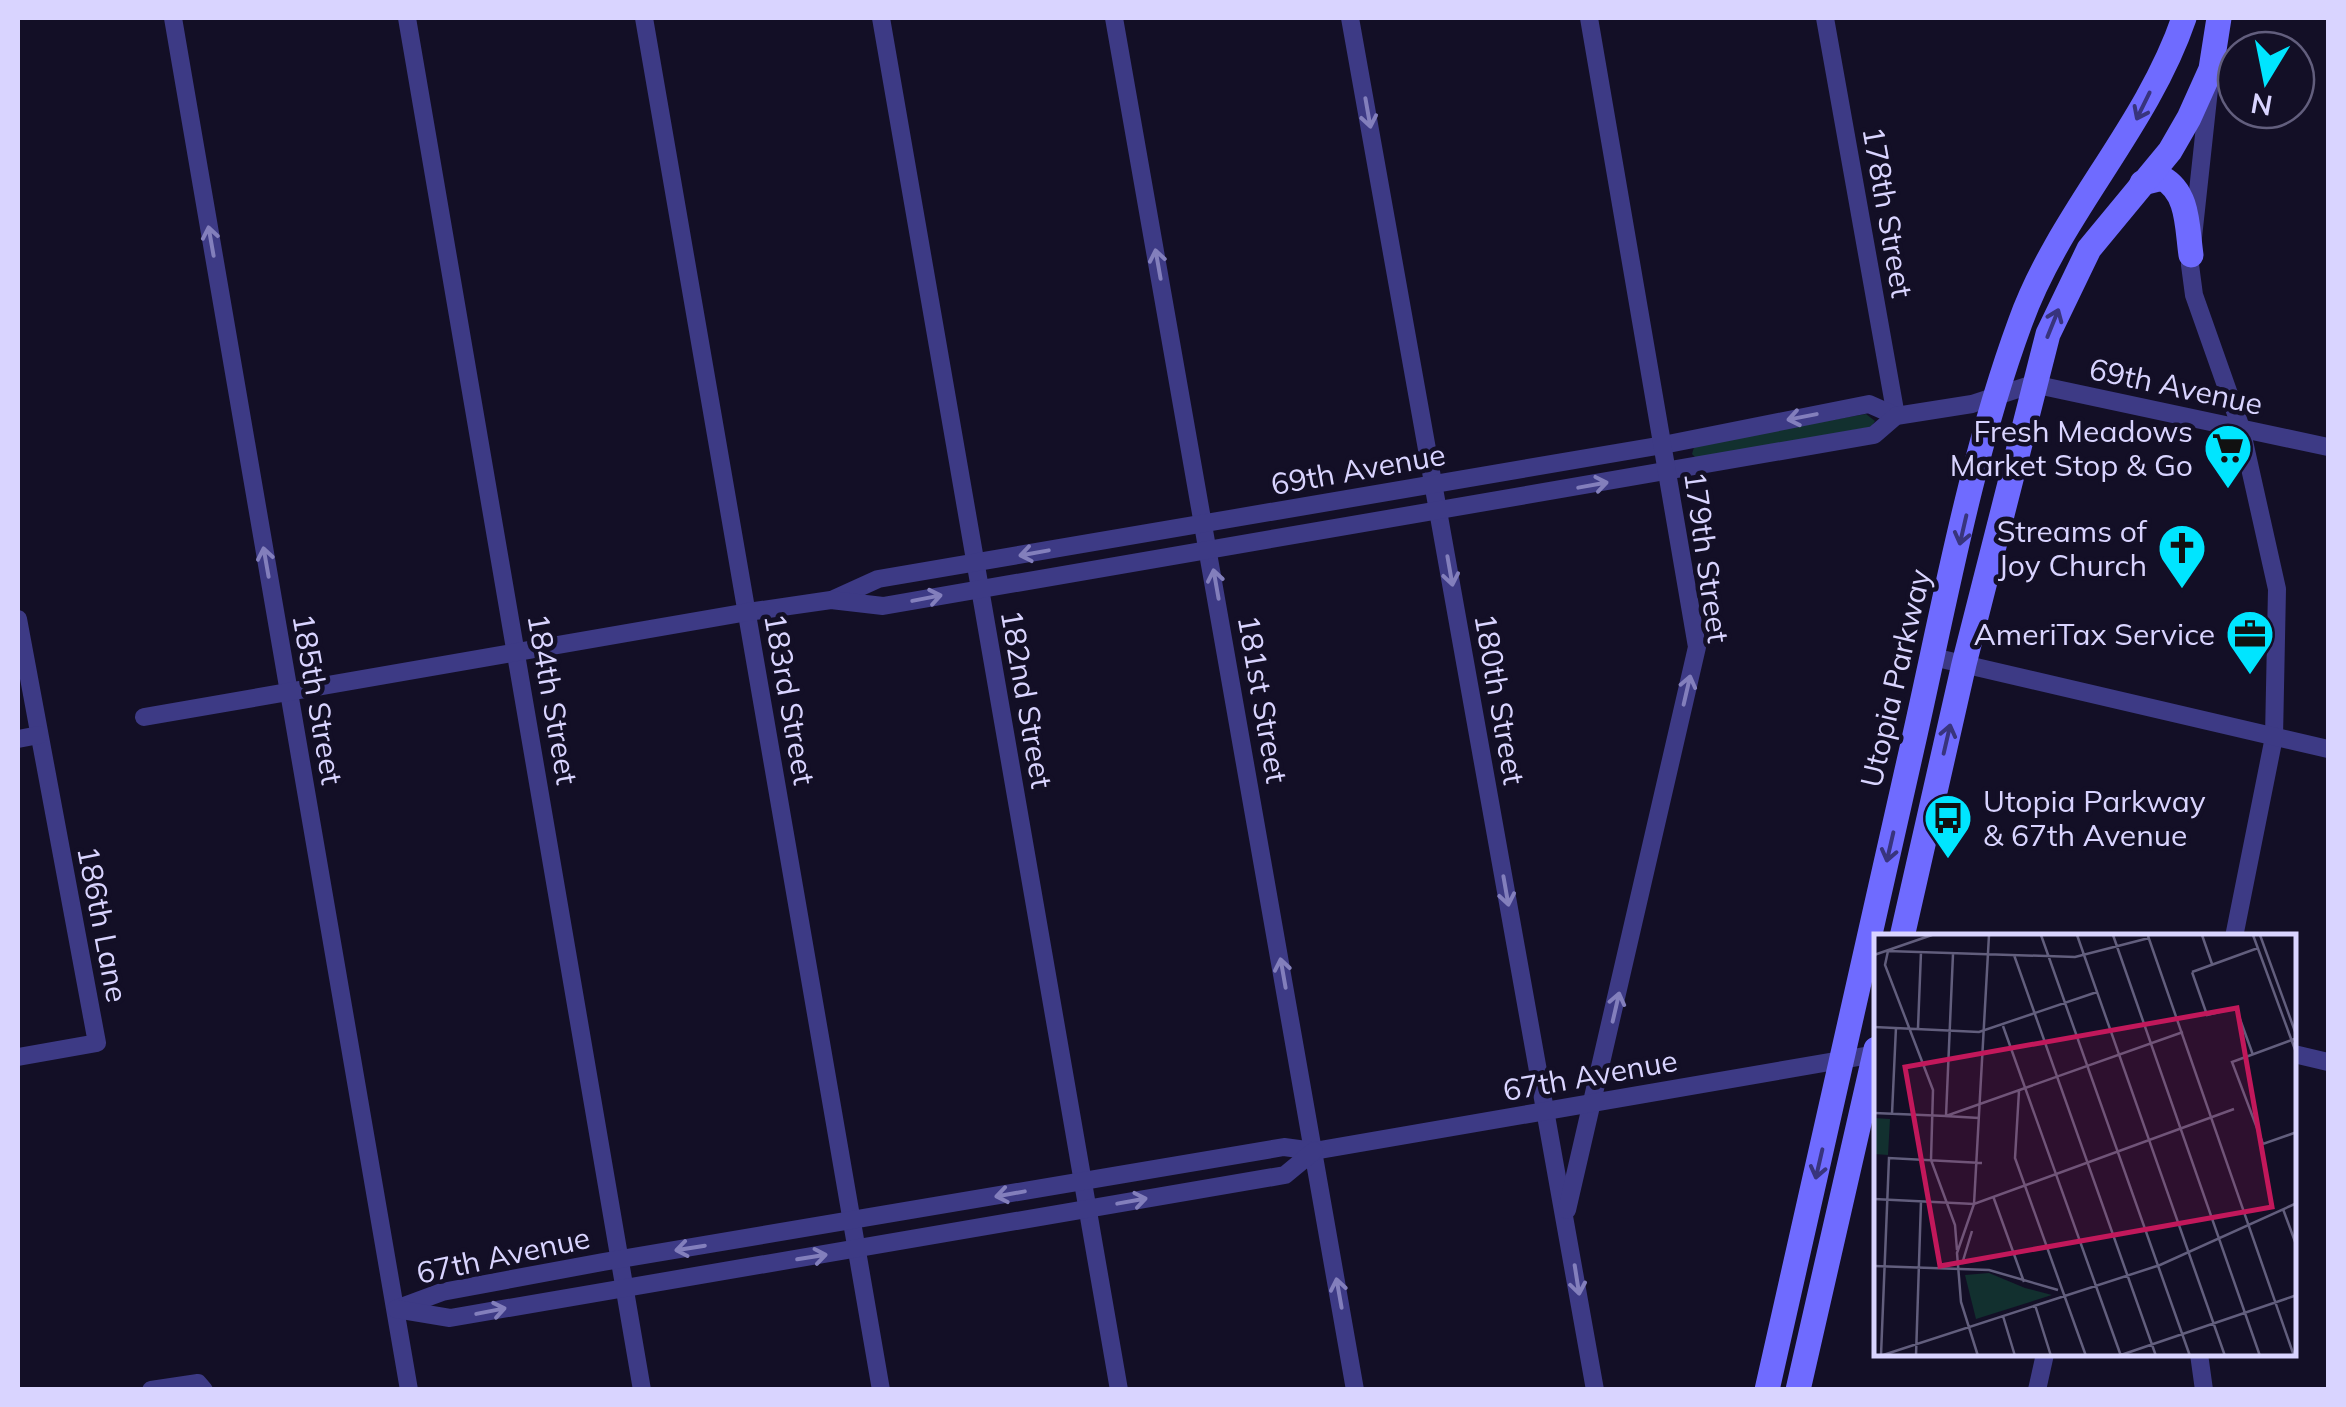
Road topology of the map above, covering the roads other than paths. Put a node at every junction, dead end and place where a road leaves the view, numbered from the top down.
1 (173, 18) edge
2 (408, 18) edge
3 (644, 18) edge
4 (881, 18) edge
5 (1114, 18) edge
6 (1350, 18) edge
7 (1589, 18) edge
8 (1826, 18) edge
9 (2184, 18) edge
10 (2219, 18) edge
11 (2211, 69) junction
12 (2142, 183) junction
13 (2190, 255) junction
14 (2033, 384) junction
15 (1997, 395) junction
16 (1896, 416) junction
17 (2241, 428) junction
18 (1663, 444) junction
19 (2328, 448) edge
20 (1546, 464) junction
21 (1668, 472) junction
22 (1434, 484) junction
23 (1551, 492) junction
24 (1318, 504) junction
25 (1439, 511) junction
26 (1205, 524) junction
27 (1324, 531) junction
28 (1092, 544) junction
29 (1209, 548) junction
30 (974, 564) junction
31 (1095, 568) junction
32 (980, 588) junction
33 (831, 600) junction
34 (748, 612) junction
35 (18, 619) edge
36 (518, 652) junction
37 (1932, 657) junction
38 (1964, 664) junction
39 (289, 692) junction
40 (144, 716) dead end
41 (39, 735) junction
42 (2274, 737) junction
43 (18, 739) edge
44 (2328, 749) edge
45 (1903, 934) edge
46 (2235, 934) edge
47 (1874, 1052) edge
48 (2296, 1054) edge
49 (18, 1057) edge
50 (1843, 1060) junction
51 (1874, 1061) edge
52 (2328, 1062) edge
53 (1594, 1102) junction
54 (1545, 1111) junction
55 (1314, 1150) junction
56 (1082, 1181) junction
57 (1087, 1208) junction
58 (1566, 1216) junction
59 (851, 1223) junction
60 (856, 1250) junction
61 (619, 1259) junction
62 (624, 1286) junction
63 (396, 1309) junction
64 (2044, 1357) edge
65 (2199, 1357) edge
66 (151, 1390) edge
67 (204, 1390) edge
68 (410, 1390) edge
69 (642, 1390) edge
70 (881, 1390) edge
71 (1118, 1390) edge
72 (1355, 1390) edge
73 (1595, 1390) edge
74 (1768, 1390) edge
75 (1798, 1390) edge
76 (2037, 1390) edge
77 (2204, 1390) edge

39 -> 1 street, 185th Street
2 - 36 street, 184th Street
3 - 34 street, 183rd Street
4 - 30 street, 182nd Street
26 -> 5 street, 181st Street
6 -> 22 street, 180th Street
7 - 18 street, 179th Street
8 - 16 street, 178th Street
9 -> 15 main road, Utopia Parkway
10 - 11 main road
11 - 12 main road
11 - 13 street
12 - 13 main road
14 -> 12 main road
13 - 17 street
14 - 15 street, 69th Avenue
14 - 17 street, 69th Avenue
14 - 38 main road
15 - 16 street, 69th Avenue
15 -> 37 main road, Utopia Parkway
16 -> 18 street, 69th Avenue
16 - 21 street, 69th Avenue
17 - 19 street, 69th Avenue
17 - 42 street
18 - 20 street, 69th Avenue
18 - 21 street, 179th Street
20 - 22 street, 69th Avenue
20 - 23 street
23 -> 21 street, 69th Avenue
53 -> 21 street, 179th Street
22 - 24 street, 69th Avenue
22 - 25 street, 180th Street
23 - 25 street, 69th Avenue
24 - 26 street, 69th Avenue
24 - 27 street
25 - 27 street, 69th Avenue
25 -> 54 street, 180th Street
26 - 28 street, 69th Avenue
26 - 29 street, 181st Street
27 - 29 street, 69th Avenue
28 -> 30 street, 69th Avenue
28 - 31 street
29 - 31 street, 69th Avenue
55 -> 29 street, 181st Street
30 - 32 street, 182nd Street
30 - 33 street, 69th Avenue
31 - 32 street, 69th Avenue
33 -> 32 street, 69th Avenue
32 - 56 street, 182nd Street
33 - 34 street, 69th Avenue
34 - 36 street, 69th Avenue
34 - 59 street, 183rd Street
35 - 41 street, 186th Lane
36 - 39 street, 69th Avenue
36 - 61 street, 184th Street
37 - 38 street
37 -> 50 main road, Utopia Parkway
38 - 42 street
45 -> 38 main road
39 - 40 street, 69th Avenue
39 - 63 street, 185th Street
41 - 43 street
41 - 49 street, 186th Lane
42 - 44 street
42 - 46 street
47 - 50 street, 67th Avenue
48 - 52 street
50 - 53 street, 67th Avenue
50 -> 74 main road, Utopia Parkway
51 - 75 main road
53 - 54 street, 67th Avenue
53 - 58 street, 179th Street
54 - 55 street, 67th Avenue
54 - 58 street, 180th Street
55 - 56 street, 67th Avenue
57 -> 55 street, 67th Avenue
72 -> 55 street, 181st Street
56 - 57 street, 182nd Street
56 -> 59 street, 67th Avenue
57 - 60 street, 67th Avenue
57 - 71 street, 182nd Street
58 -> 73 street, 180th Street
59 - 60 street, 183rd Street
59 -> 61 street, 67th Avenue
62 -> 60 street, 67th Avenue
60 - 70 street, 183rd Street
61 - 62 street, 184th Street
61 - 63 street, 67th Avenue
63 -> 62 street, 67th Avenue
62 - 69 street, 184th Street
63 - 68 street, 185th Street
64 - 76 street
65 - 77 street
66 - 67 street

